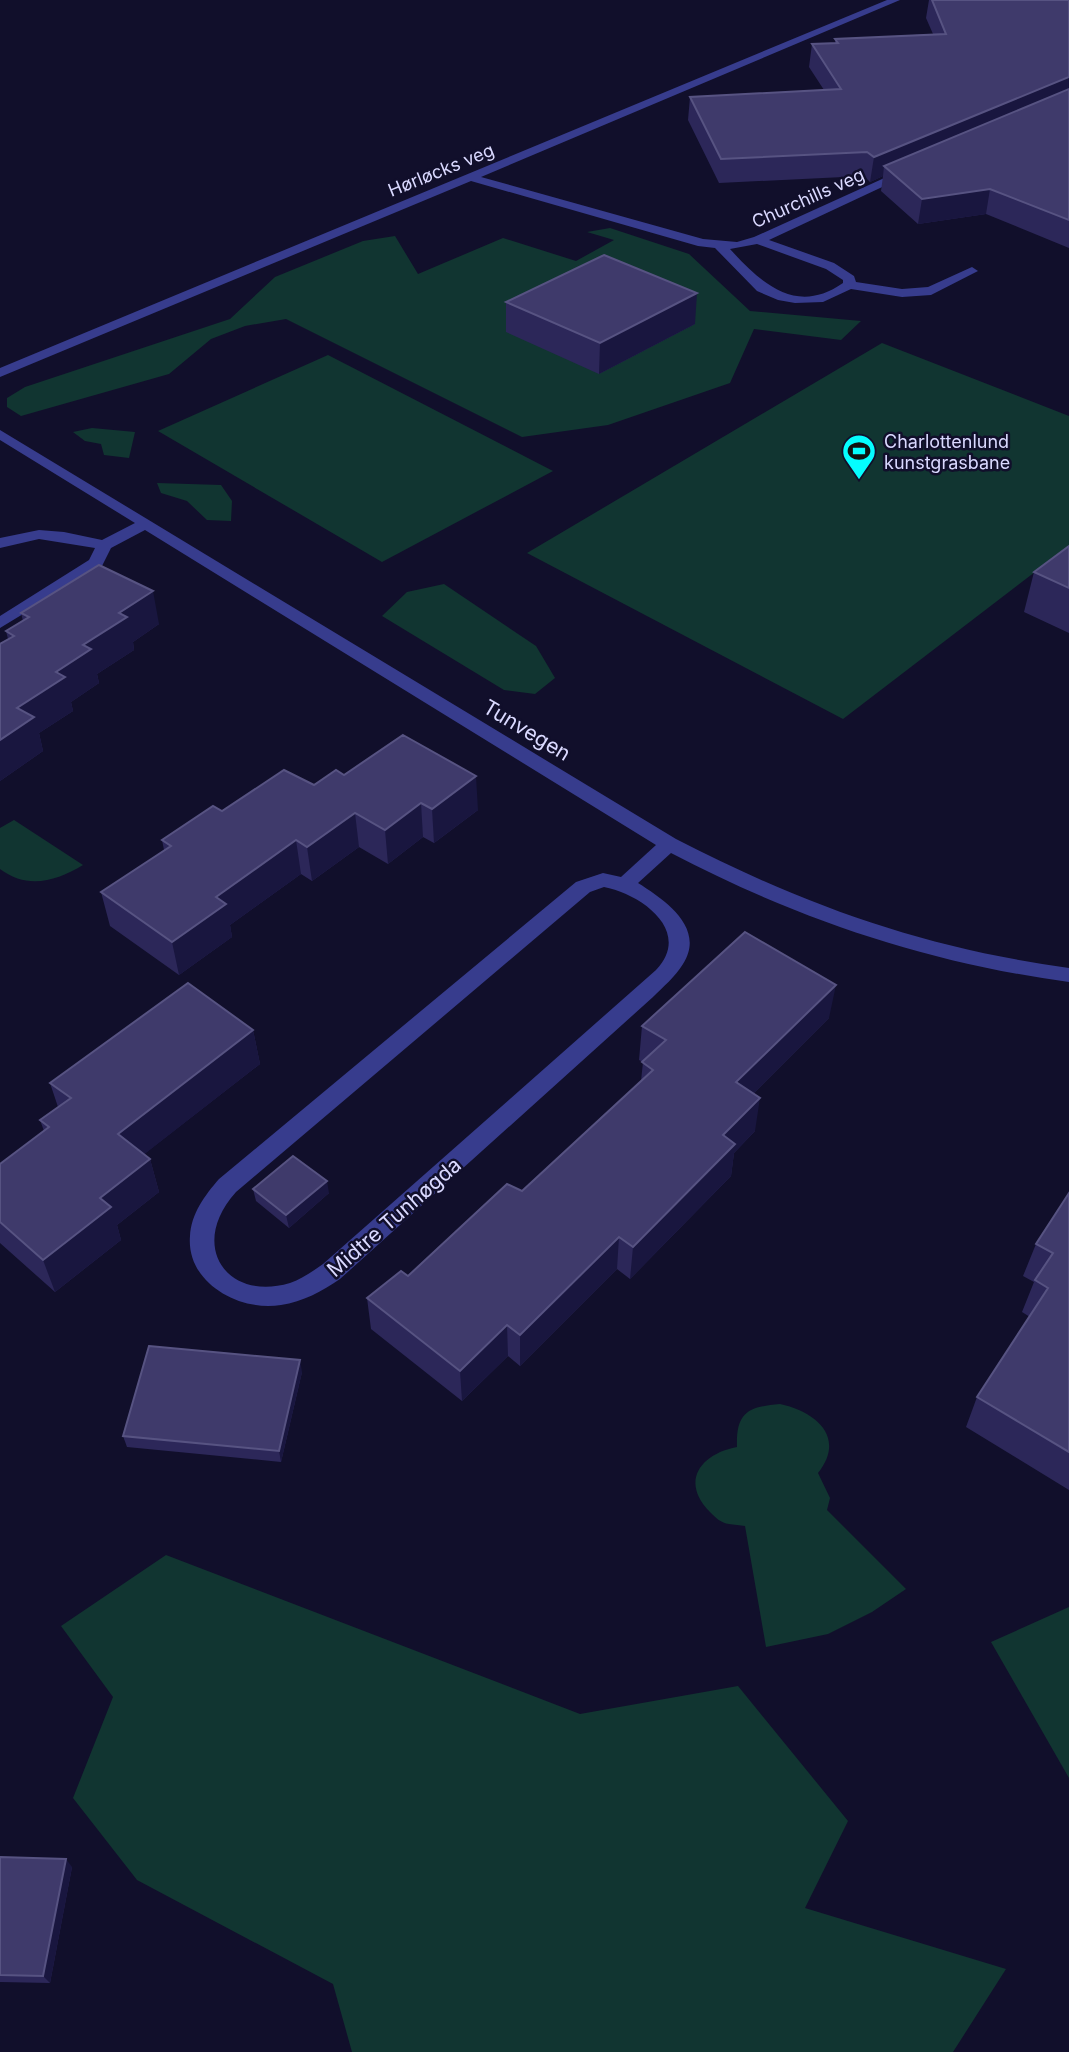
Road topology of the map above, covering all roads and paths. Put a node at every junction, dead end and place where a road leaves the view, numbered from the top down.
1 (895, 0) edge
2 (922, 166) edge
3 (470, 177) junction
4 (758, 240) junction
5 (720, 246) junction
6 (972, 271) dead end
7 (849, 285) junction
8 (0, 373) edge
9 (0, 434) edge
10 (145, 524) junction
11 (0, 543) edge
12 (104, 545) junction
13 (0, 624) edge
14 (669, 844) junction
15 (625, 884) junction
16 (1069, 975) edge

1 - 3 street, Hørløcks veg
2 - 4 street, Churchills veg
3 - 5 street, Churchills veg
3 - 8 street, Hørløcks veg
4 - 5 street, Churchills veg
4 - 7 street
5 - 7 street
6 - 7 street
9 - 10 street, Tunvegen
10 - 12 street
10 - 14 street, Tunvegen
11 - 12 street
12 - 13 street
14 - 15 street
14 - 16 street, Tunvegen
15 - 15 street, Midtre Tunhøgda

